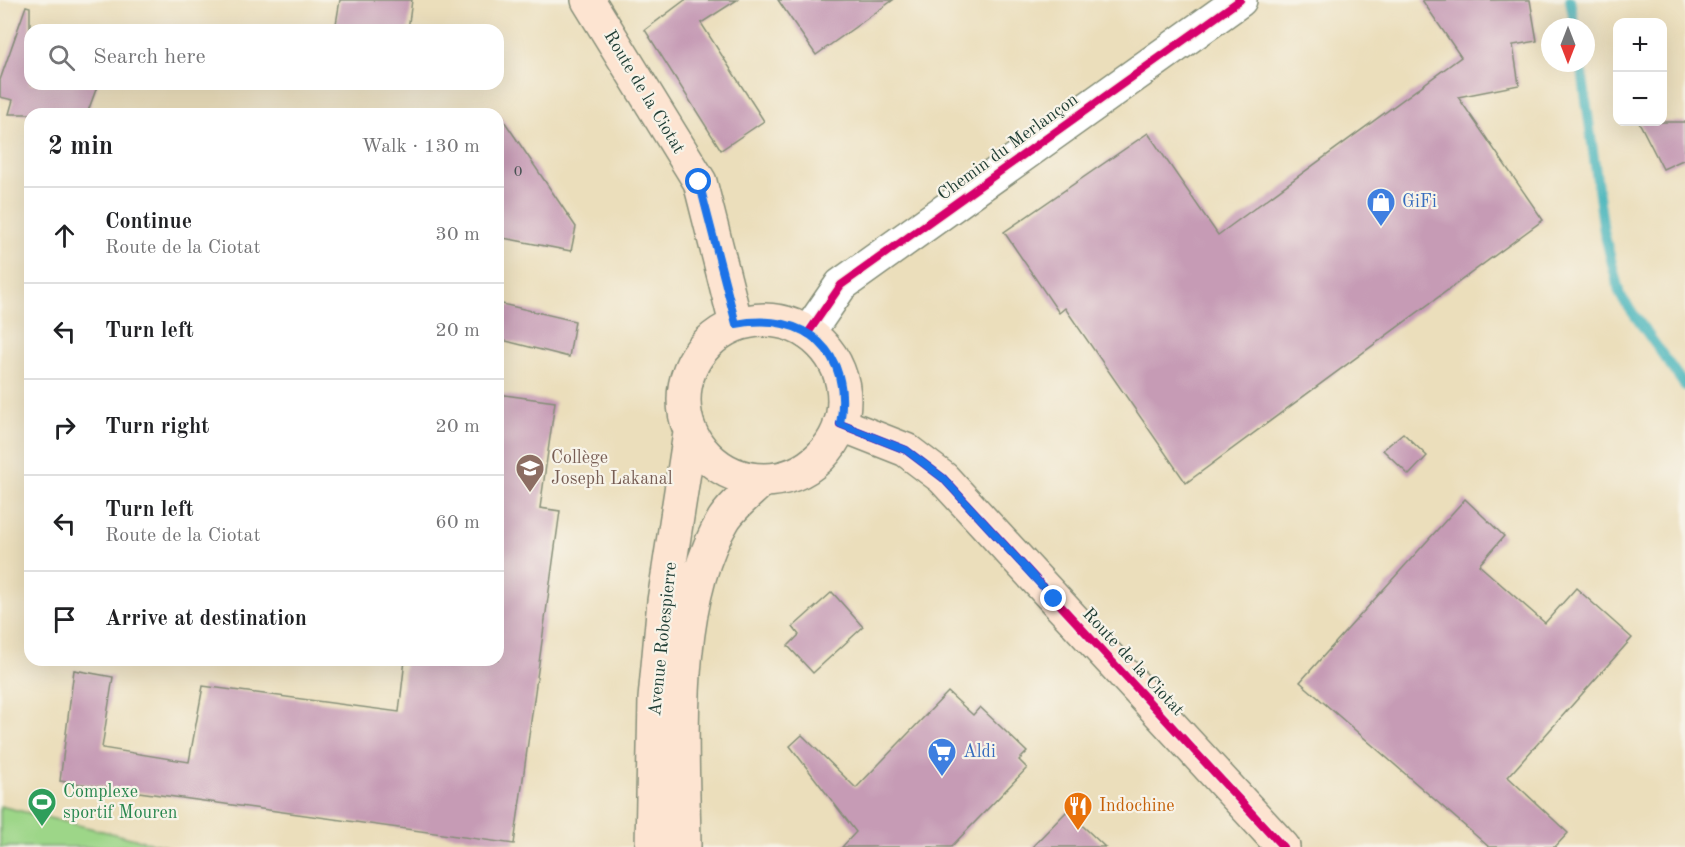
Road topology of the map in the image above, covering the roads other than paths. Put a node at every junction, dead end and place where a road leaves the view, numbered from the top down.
1 (588, 0) edge
2 (1240, 0) edge
3 (736, 324) junction
4 (808, 333) junction
5 (840, 424) junction
6 (690, 433) junction
7 (762, 480) junction
8 (652, 847) edge
9 (684, 847) edge
10 (1283, 847) edge

1 - 3 main road, Route de la Ciotat
2 - 4 street, Chemin du Merlançon
3 - 4 main road
3 - 6 main road
4 - 5 main road
5 - 7 main road
5 - 10 main road, Route de la Ciotat
6 - 7 main road
6 - 8 main road, Avenue Robespierre
7 - 9 main road, Avenue Robespierre

